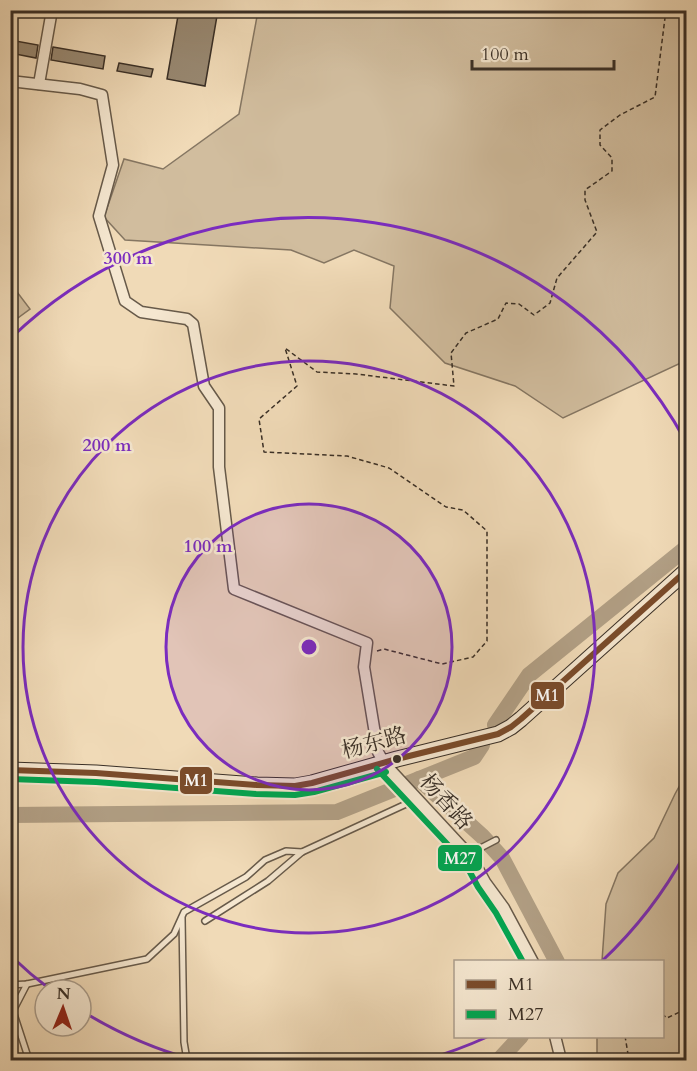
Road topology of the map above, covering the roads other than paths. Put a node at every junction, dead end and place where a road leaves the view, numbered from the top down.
1 (52, 10) edge
2 (10, 81) edge
3 (39, 84) junction
4 (687, 571) edge
5 (388, 767) junction
6 (10, 770) edge
7 (415, 796) junction
8 (496, 840) dead end
9 (302, 852) junction
10 (468, 854) junction
11 (182, 916) junction
12 (205, 921) dead end
13 (532, 960) edge
14 (27, 984) junction
15 (10, 985) edge
16 (556, 1038) edge
17 (29, 1060) edge
18 (187, 1060) edge
19 (561, 1060) edge

1 - 3 street
2 - 3 street
3 - 5 street
4 - 5 street, 杨东路
5 - 6 street, 杨东路
5 - 7 street, 杨香路
7 - 9 lane
7 - 10 street, 杨香路
8 - 10 lane
9 - 11 lane
9 - 12 lane
10 - 13 street, 杨香路
11 - 14 lane
11 - 18 lane
14 - 15 lane
14 - 17 lane
16 - 19 street

